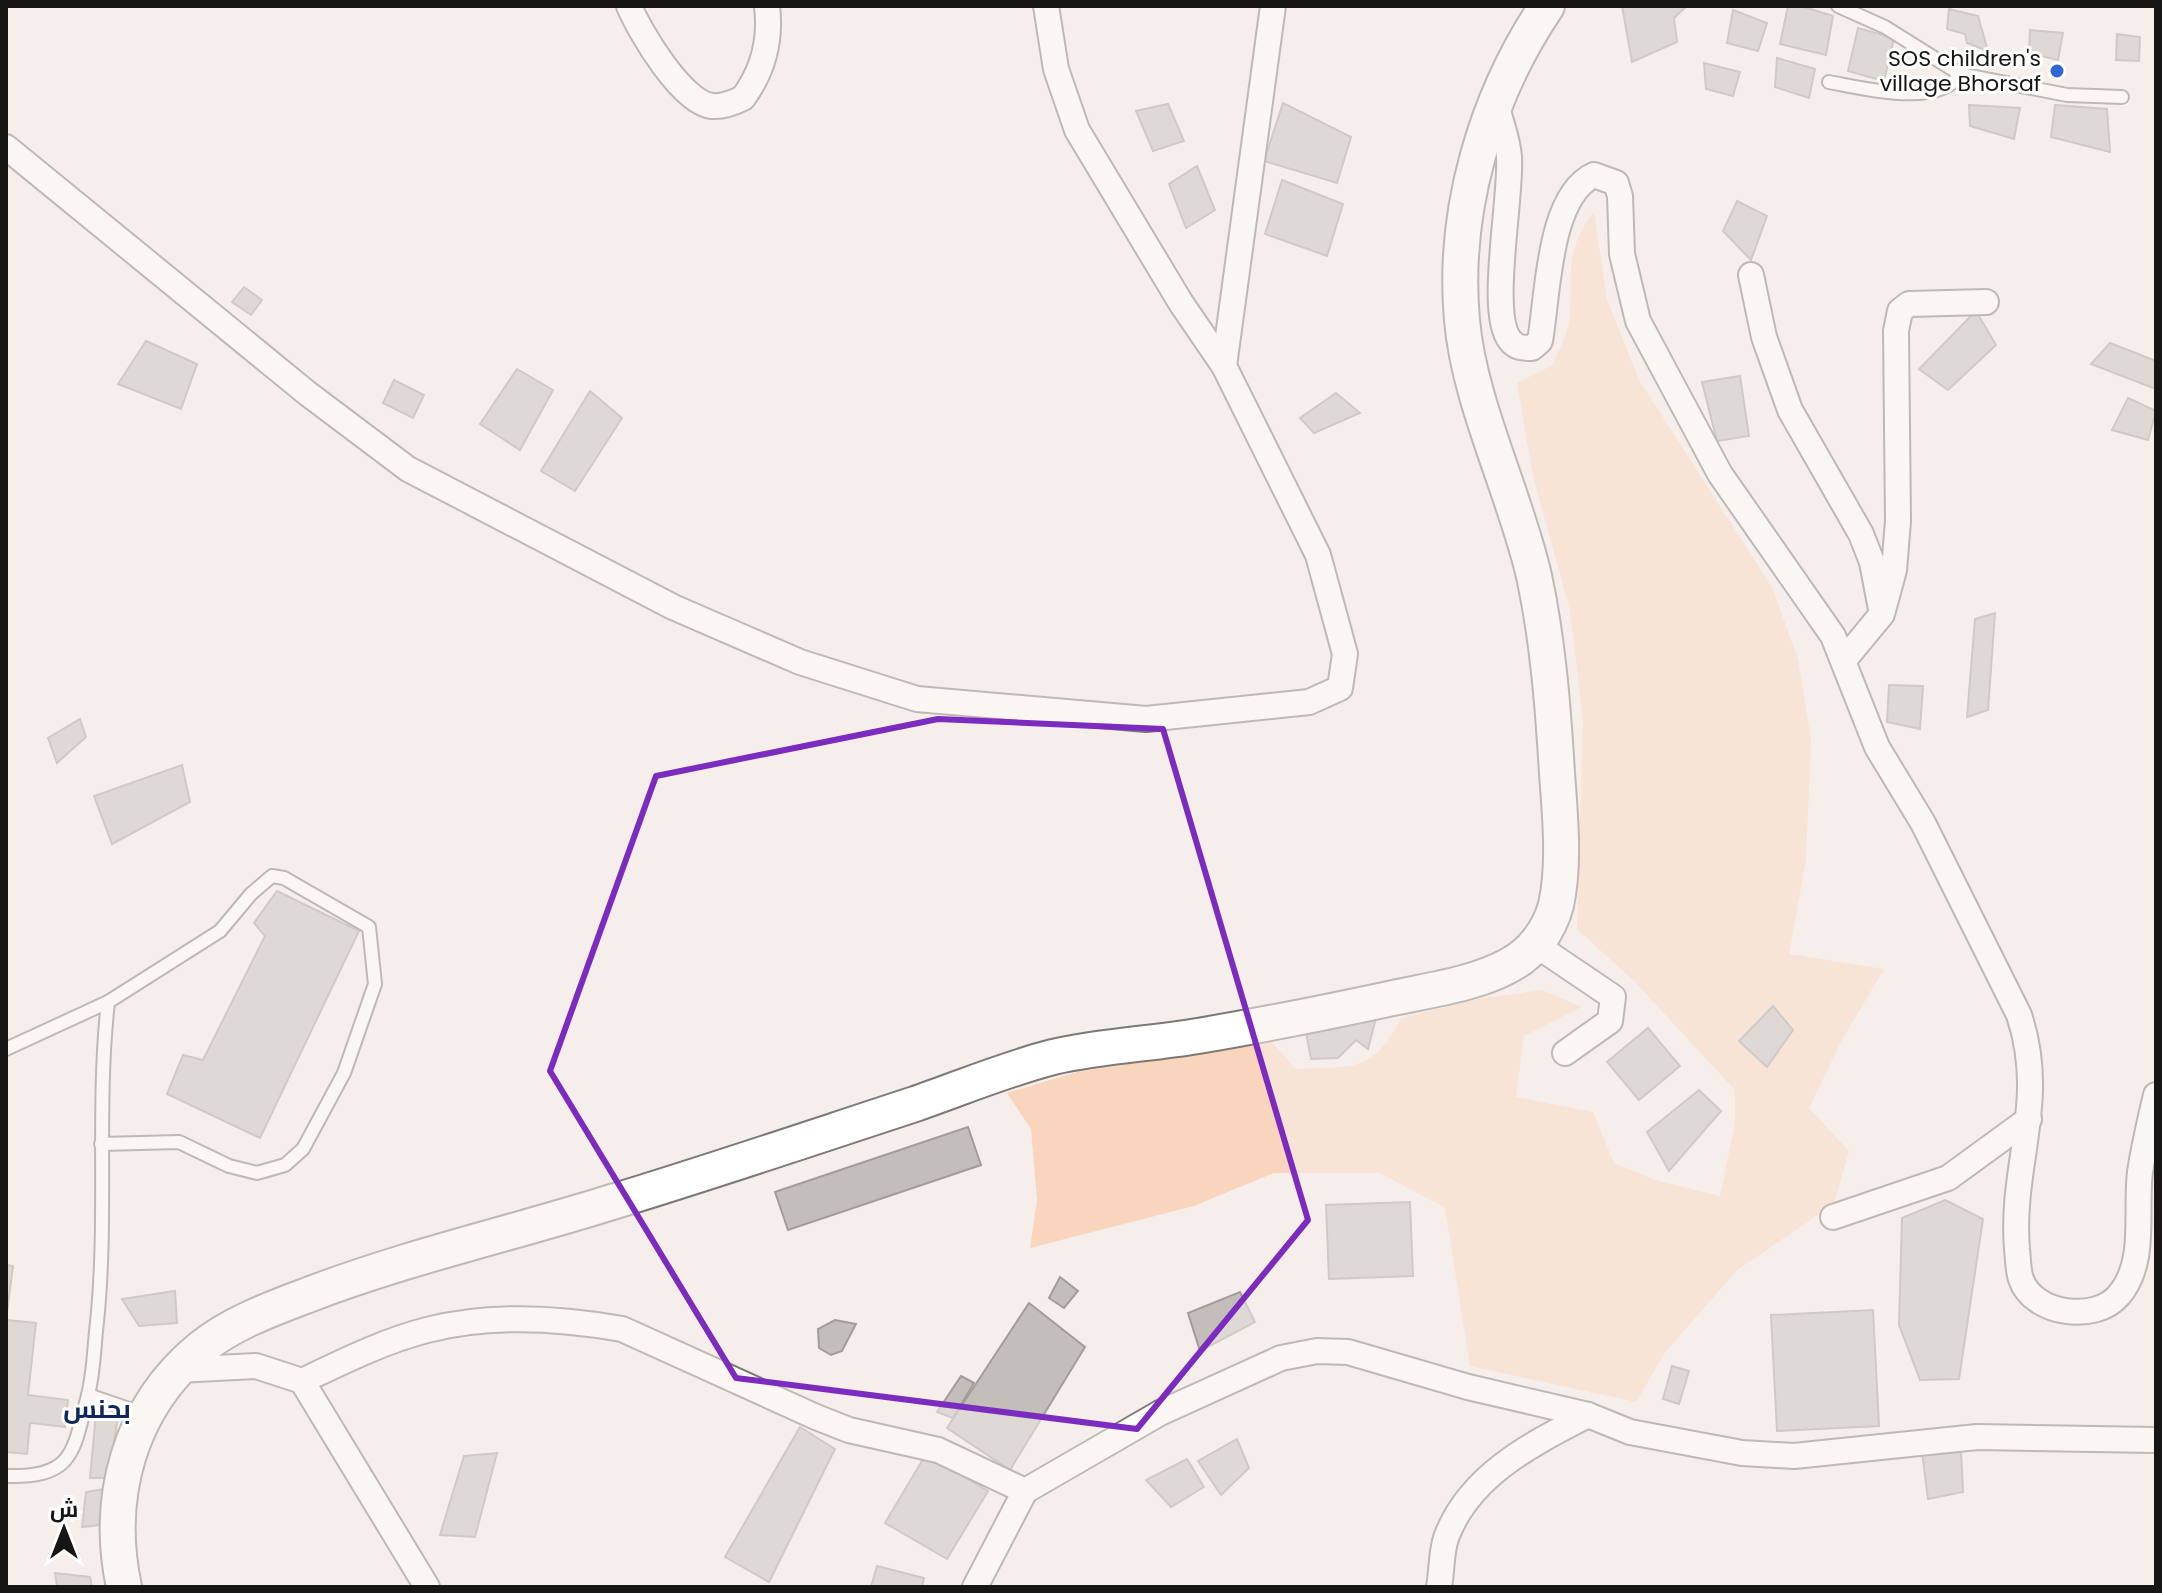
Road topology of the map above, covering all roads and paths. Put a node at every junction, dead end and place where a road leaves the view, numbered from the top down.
1 (629, 6) edge
2 (767, 6) edge
3 (1046, 6) edge
4 (1273, 6) edge
5 (1547, 6) edge
6 (1838, 6) edge
7 (1960, 74) junction
8 (1829, 82) dead end
9 (2122, 97) dead end
10 (1495, 102) junction
11 (6, 147) edge
12 (1751, 275) dead end
13 (1986, 302) dead end
14 (1224, 366) junction
15 (1882, 614) junction
16 (1844, 660) junction
17 (1536, 945) junction
18 (108, 1002) junction
19 (6, 1049) edge
20 (1565, 1053) dead end
21 (2156, 1095) edge
22 (2029, 1119) junction
23 (101, 1144) junction
24 (1833, 1217) dead end
25 (177, 1370) junction
26 (302, 1381) junction
27 (88, 1395) junction
28 (147, 1415) junction
29 (1588, 1415) junction
30 (2156, 1440) edge
31 (6, 1476) edge
32 (1025, 1491) junction
33 (124, 1587) edge
34 (427, 1587) edge
35 (975, 1587) edge
36 (1439, 1587) edge

1 - 2 street
3 - 14 street
4 - 14 street
5 - 10 main road
6 - 7 lane
7 - 8 lane
7 - 9 lane
10 - 16 street
10 - 17 main road
11 - 14 street
12 - 15 street
13 - 15 street
15 - 16 street
16 - 22 street
17 - 20 street
17 - 25 main road
18 - 19 lane
18 - 23 lane
18 - 23 lane
21 - 22 street
22 - 24 street
23 - 27 lane
25 - 26 street
25 - 28 main road
26 - 32 street
26 - 34 street
27 - 28 lane
27 - 31 lane
28 - 33 main road
29 - 30 street
29 - 32 street
29 - 36 street
32 - 35 street

